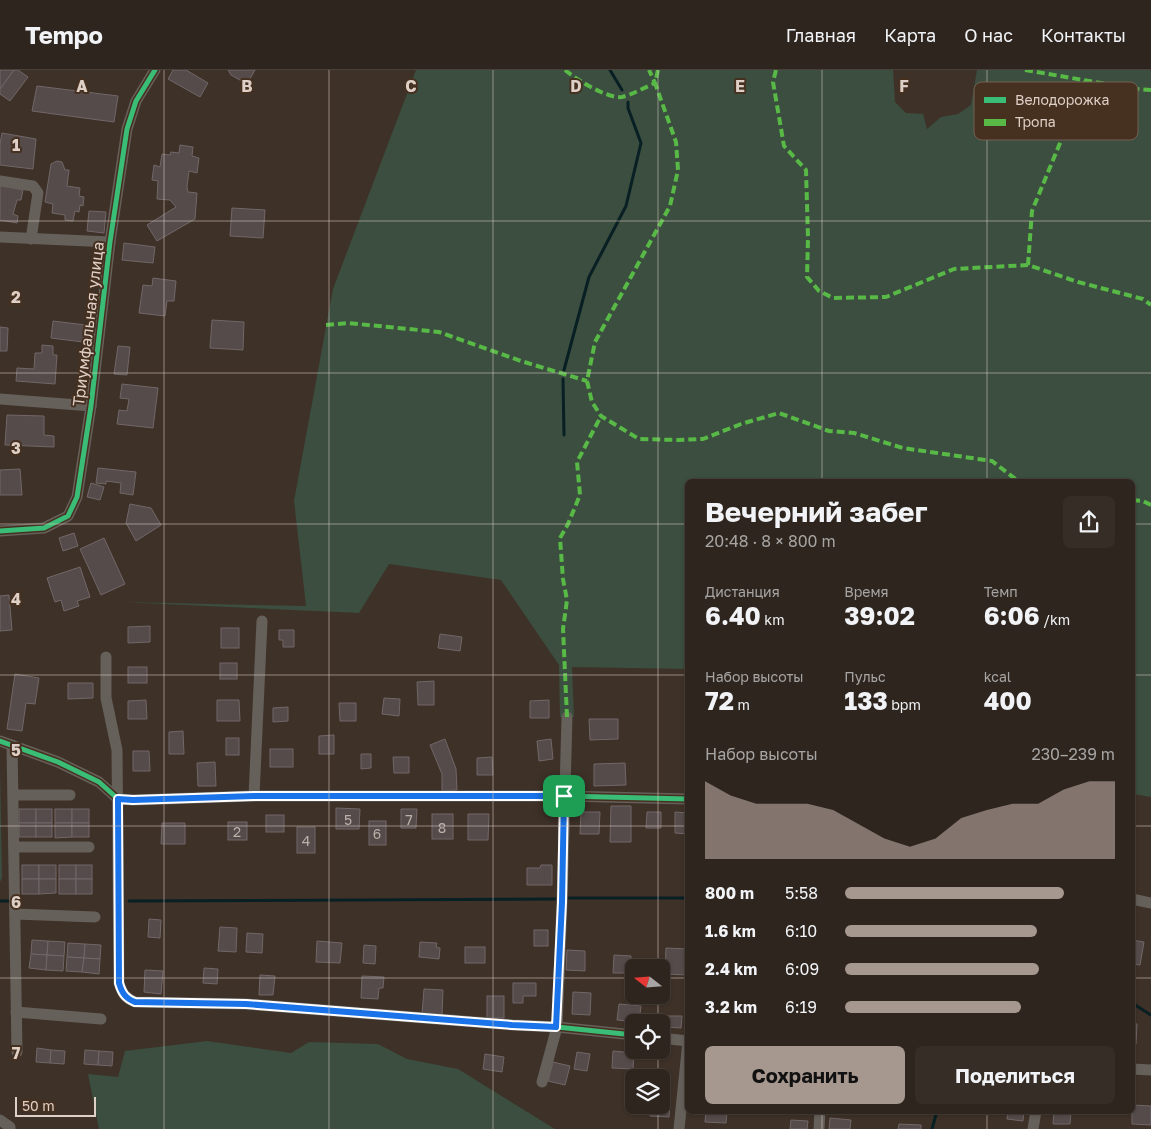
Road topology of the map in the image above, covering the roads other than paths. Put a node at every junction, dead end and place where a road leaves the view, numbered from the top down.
1 (155, 70) edge
2 (0, 181) edge
3 (0, 237) edge
4 (32, 239) junction
5 (110, 242) junction
6 (0, 400) edge
7 (91, 406) junction
8 (0, 531) edge
9 (262, 621) dead end
10 (106, 657) dead end
11 (567, 717) dead end
12 (0, 741) edge
13 (12, 745) junction
14 (13, 795) junction
15 (70, 795) dead end
16 (254, 796) junction
17 (564, 796) junction
18 (118, 799) junction
19 (685, 799) edge
20 (14, 847) junction
21 (88, 847) dead end
22 (1135, 900) edge
23 (1151, 903) edge
24 (15, 914) junction
25 (95, 917) dead end
26 (16, 1012) junction
27 (101, 1019) dead end
28 (556, 1027) junction
29 (625, 1034) edge
30 (670, 1039) edge
31 (685, 1040) edge
32 (17, 1052) dead end
33 (1135, 1069) edge
34 (685, 1070) edge
35 (1151, 1070) edge
36 (542, 1082) dead end
37 (820, 1114) edge
38 (1036, 1114) edge
39 (1, 1120) edge
40 (10, 1129) edge
41 (679, 1129) edge
42 (820, 1129) edge
43 (1033, 1129) edge

1 - 5 street, Триумфальная улица
2 - 4 street
3 - 4 street
4 - 5 street
5 - 7 street, Триумфальная улица
6 - 7 street
7 - 8 street, Триумфальная улица
9 - 16 street
10 - 18 street
11 - 17 street
12 - 13 street
13 - 14 street
13 - 18 street
14 - 15 street
14 - 20 street
16 - 17 street
16 - 18 street
17 - 19 street
17 - 28 street
18 - 28 street
20 - 21 street
20 - 24 street
22 - 23 street
24 - 25 street
24 - 26 street
26 - 27 street
26 - 32 street
28 - 29 street
28 - 36 street
30 - 31 street
33 - 35 street
34 - 41 street
37 - 42 street
38 - 43 street
39 - 40 street

